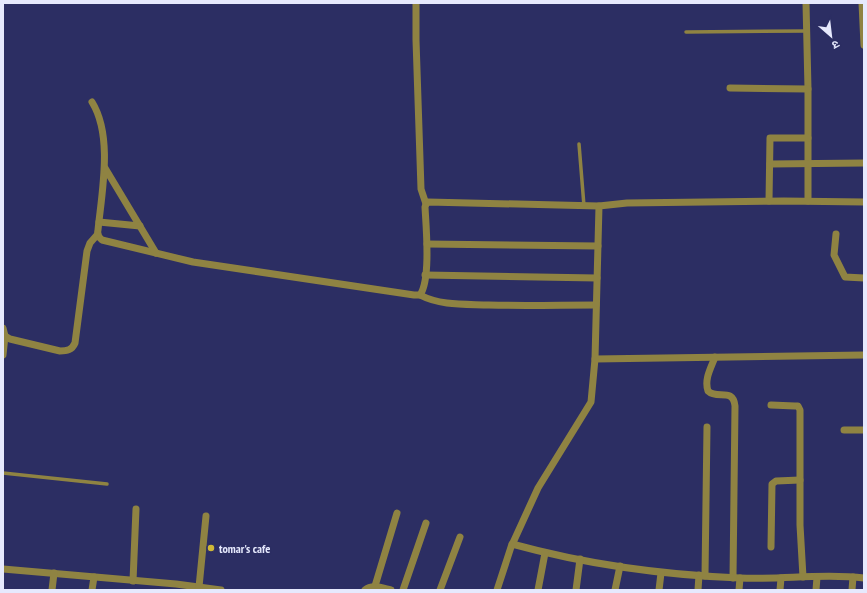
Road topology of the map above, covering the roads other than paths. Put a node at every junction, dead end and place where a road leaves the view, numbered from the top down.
1 (416, 3) edge
2 (806, 3) edge
3 (862, 3) edge
4 (807, 31) junction
5 (686, 32) dead end
6 (864, 45) edge
7 (730, 88) dead end
8 (808, 89) junction
9 (92, 102) dead end
10 (808, 138) junction
11 (578, 144) dead end
12 (864, 163) edge
13 (770, 164) junction
14 (808, 164) junction
15 (104, 167) junction
16 (769, 201) junction
17 (808, 201) junction
18 (864, 202) edge
19 (426, 204) junction
20 (584, 206) junction
21 (600, 206) junction
22 (99, 222) junction
23 (140, 226) junction
24 (97, 234) junction
25 (836, 234) dead end
26 (426, 244) junction
27 (598, 246) junction
28 (156, 253) junction
29 (425, 275) junction
30 (597, 278) junction
31 (864, 278) edge
32 (420, 295) junction
33 (596, 305) junction
34 (3, 328) edge
35 (5, 336) junction
36 (3, 355) edge
37 (864, 355) edge
38 (715, 357) junction
39 (595, 359) junction
40 (771, 405) dead end
41 (707, 427) dead end
42 (844, 430) dead end
43 (864, 430) edge
44 (3, 473) edge
45 (800, 480) junction
46 (107, 484) dead end
47 (136, 509) dead end
48 (397, 514) dead end
49 (206, 516) dead end
50 (426, 523) dead end
51 (460, 536) dead end
52 (512, 544) junction
53 (771, 547) dead end
54 (545, 553) junction
55 (580, 559) junction
56 (620, 566) junction
57 (3, 569) edge
58 (661, 573) junction
59 (54, 574) junction
60 (702, 576) junction
61 (817, 576) junction
62 (94, 577) junction
63 (803, 577) junction
64 (853, 577) junction
65 (736, 578) junction
66 (781, 578) junction
67 (864, 578) edge
68 (133, 581) junction
69 (375, 586) junction
70 (165, 587) edge
71 (199, 587) junction
72 (52, 590) edge
73 (92, 590) edge
74 (221, 590) edge
75 (365, 590) edge
76 (391, 590) edge
77 (403, 590) edge
78 (440, 590) edge
79 (497, 590) edge
80 (538, 590) edge
81 (576, 590) edge
82 (615, 590) edge
83 (659, 590) edge
84 (698, 590) edge
85 (739, 590) edge
86 (780, 590) edge
87 (816, 590) edge
88 (852, 590) edge

1 - 19 street
2 - 4 street
3 - 6 street
4 - 5 lane
4 - 8 street
7 - 8 street
8 - 10 street
9 - 15 street
10 - 13 street
10 - 14 street
11 - 20 lane
12 - 14 street
13 - 14 street
13 - 16 street
14 - 17 street
15 - 22 street
15 - 23 street
16 - 17 street
16 - 21 street
17 - 18 street
19 - 20 street
19 - 26 street
20 - 21 street
21 - 27 street
22 - 23 street
22 - 24 street
23 - 28 street
24 - 28 street
24 - 35 street
25 - 31 street
26 - 27 street
26 - 29 street
27 - 30 street
28 - 32 street
29 - 30 street
29 - 32 street
30 - 33 street
32 - 33 street
33 - 39 street
34 - 35 street
35 - 36 street
37 - 38 street
38 - 39 street
38 - 65 street
39 - 52 street
40 - 45 street
41 - 60 street
42 - 43 street
44 - 46 lane
45 - 53 street
45 - 63 street
47 - 68 street
48 - 69 street
49 - 71 street
50 - 77 street
51 - 78 street
52 - 54 street
52 - 79 street
54 - 55 street
54 - 80 street
55 - 56 street
55 - 81 street
56 - 58 street
56 - 82 street
57 - 59 street
58 - 60 street
58 - 83 street
59 - 62 street
59 - 72 street
60 - 65 street
60 - 84 street
61 - 63 street
61 - 64 street
61 - 87 street
62 - 68 street
62 - 73 street
63 - 66 street
64 - 67 street
64 - 88 street
65 - 66 street
65 - 85 street
66 - 86 street
68 - 70 street
69 - 75 street
69 - 76 street
70 - 71 street
71 - 74 street

